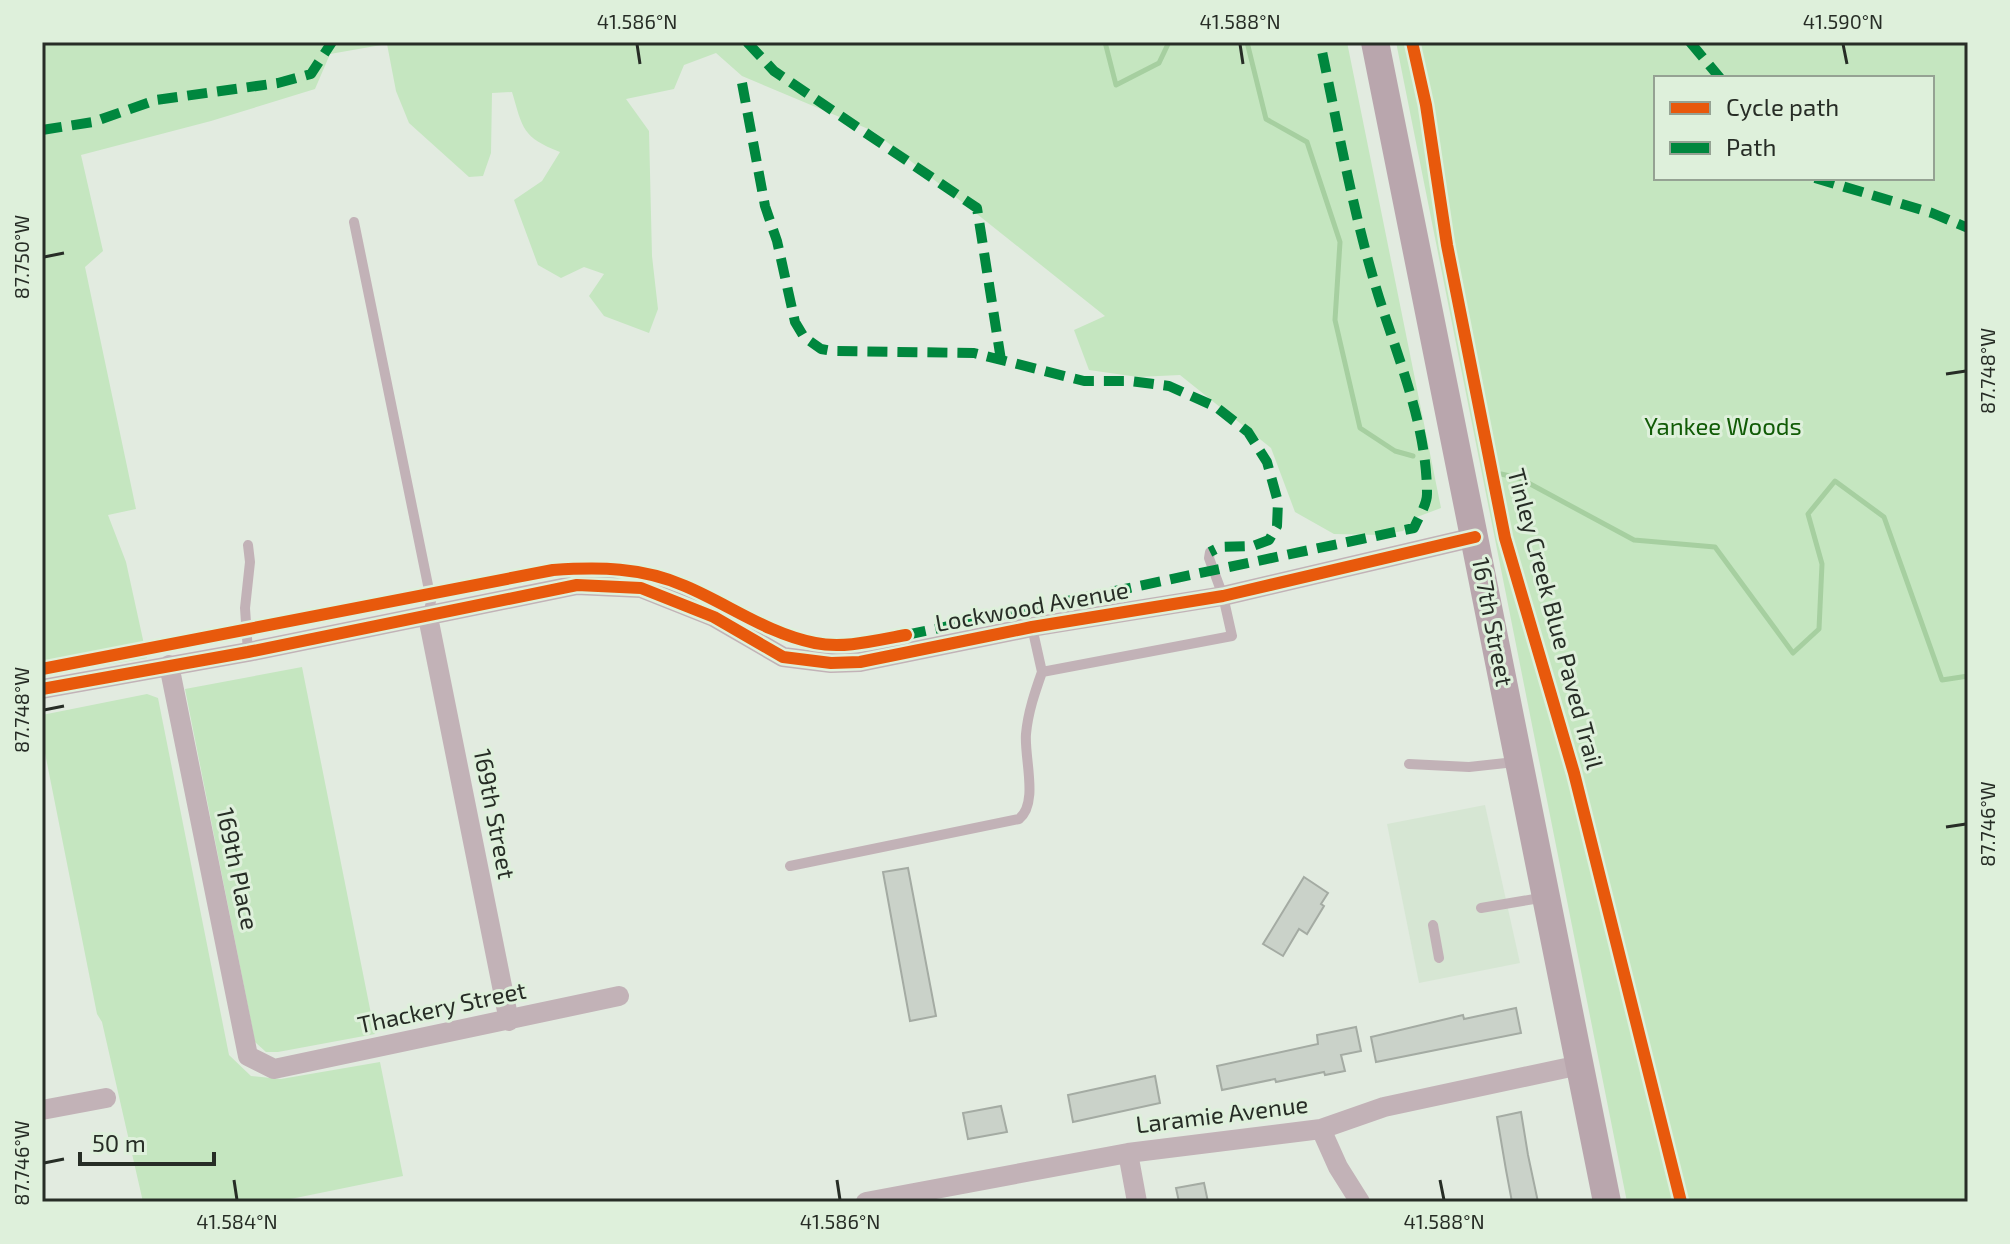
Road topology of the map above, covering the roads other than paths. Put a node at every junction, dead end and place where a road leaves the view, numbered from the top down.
1 (1375, 42) edge
2 (354, 222) dead end
3 (1475, 537) junction
4 (248, 545) dead end
5 (1210, 552) dead end
6 (1223, 596) junction
7 (428, 617) junction
8 (1032, 627) junction
9 (248, 652) junction
10 (169, 665) junction
11 (1042, 672) junction
12 (42, 689) edge
13 (1521, 761) junction
14 (1409, 764) dead end
15 (790, 866) dead end
16 (1548, 897) junction
17 (1481, 908) dead end
18 (1433, 925) dead end
19 (1439, 958) dead end
20 (619, 996) dead end
21 (509, 1021) junction
22 (1580, 1065) junction
23 (274, 1069) joint
24 (106, 1098) dead end
25 (42, 1110) edge
26 (1321, 1129) junction
27 (1128, 1153) junction
28 (866, 1202) edge
29 (1137, 1202) edge
30 (1360, 1202) edge
31 (1607, 1202) edge

1 - 3 main road, 167th Street
2 - 7 lane
3 - 6 street, Lockwood Avenue
3 - 13 main road, 167th Street
4 - 9 lane
5 - 6 lane
6 - 8 street, Lockwood Avenue
6 - 11 lane
7 - 8 street, Lockwood Avenue
7 - 9 street, Lockwood Avenue
7 - 21 street, 169th Street
8 - 11 lane
9 - 10 street, Lockwood Avenue
10 - 12 street, Lockwood Avenue
10 - 23 street, 169th Place
11 - 15 lane
13 - 14 lane
13 - 16 main road, 167th Street
16 - 17 lane
16 - 22 main road, 167th Street
18 - 19 lane
20 - 21 street, Thackery Street
21 - 23 street, Thackery Street
22 - 26 street, Laramie Avenue
22 - 31 main road, 167th Street
24 - 25 street
26 - 27 street, Laramie Avenue
26 - 30 street
27 - 28 street, Laramie Avenue
27 - 29 street

